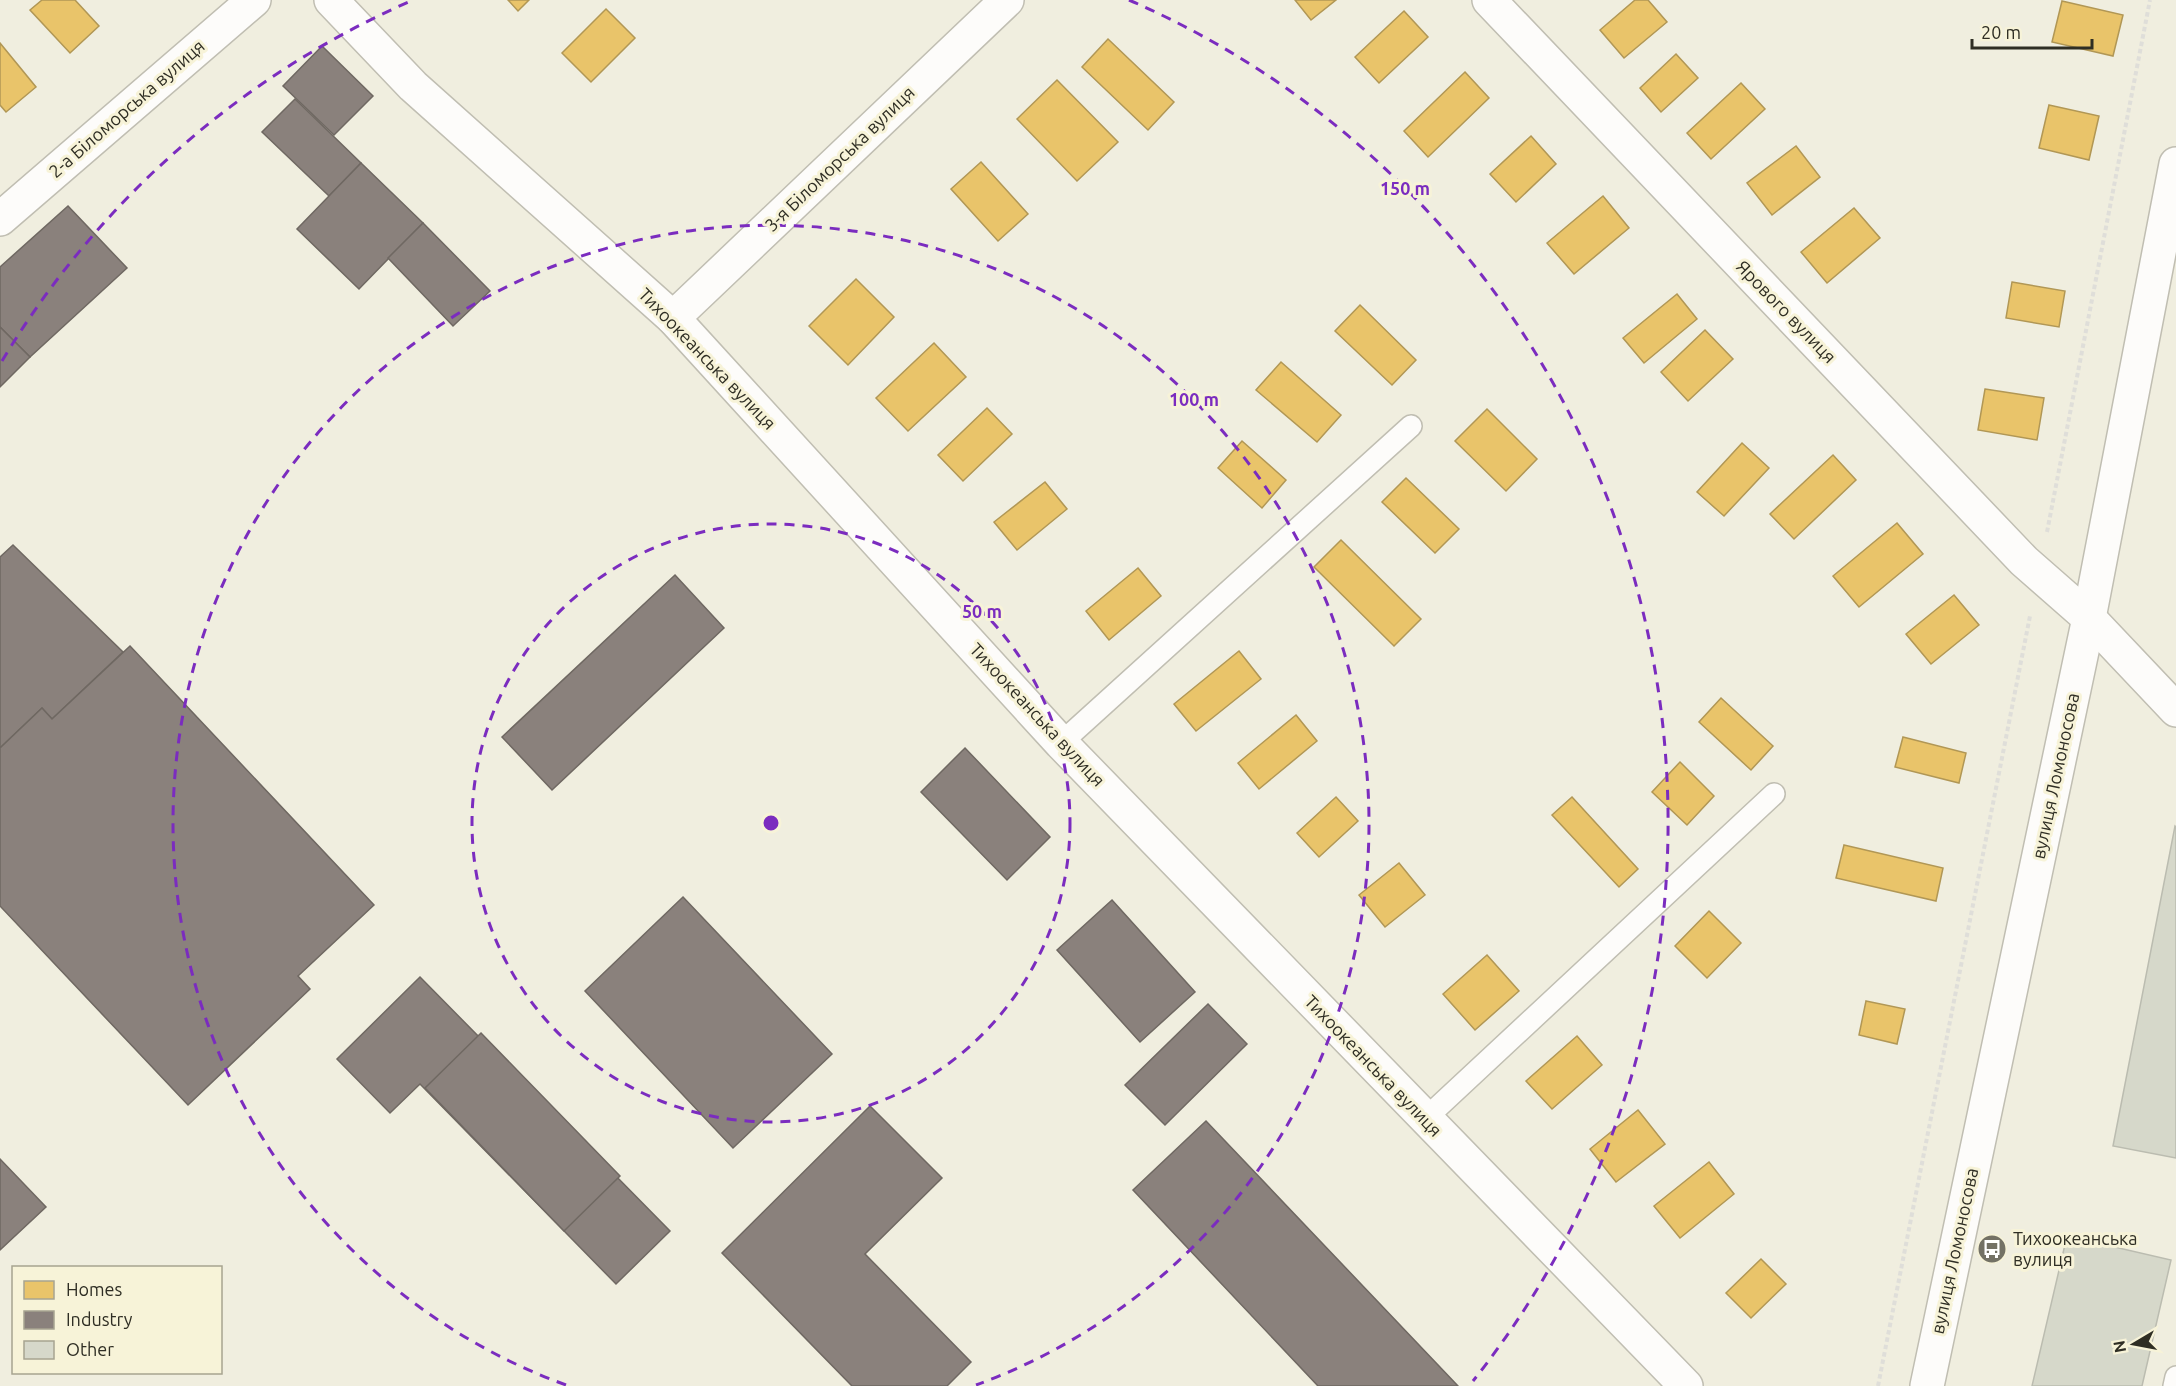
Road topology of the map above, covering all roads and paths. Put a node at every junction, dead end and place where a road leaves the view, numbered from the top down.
1 (254, 0) edge
2 (331, 0) edge
3 (1007, 0) edge
4 (1489, 0) edge
5 (2150, 0) edge
6 (2176, 164) edge
7 (0, 219) edge
8 (673, 318) junction
9 (1411, 426) dead end
10 (2039, 574) junction
11 (2089, 618) junction
12 (2176, 710) edge
13 (1061, 743) junction
14 (1774, 794) dead end
15 (1425, 1119) junction
16 (2176, 1377) edge
17 (1686, 1386) edge
18 (1878, 1386) edge
19 (1927, 1386) edge
20 (2174, 1386) edge

1 - 7 street, 2-а Біломорська вулиця
2 - 8 street, Тихоокеанська вулиця
3 - 8 street, 3-я Біломорська вулиця
4 - 10 street, Ярового вулиця
5 - 10 path
6 - 11 street, вулиця Ломоносова
8 - 13 street, Тихоокеанська вулиця
9 - 13 lane
10 - 11 street, Ярового вулиця
10 - 18 path
11 - 12 street, Ярового вулиця
11 - 19 street, вулиця Ломоносова
13 - 15 street, Тихоокеанська вулиця
14 - 15 lane
15 - 17 street, Тихоокеанська вулиця
16 - 20 lane

